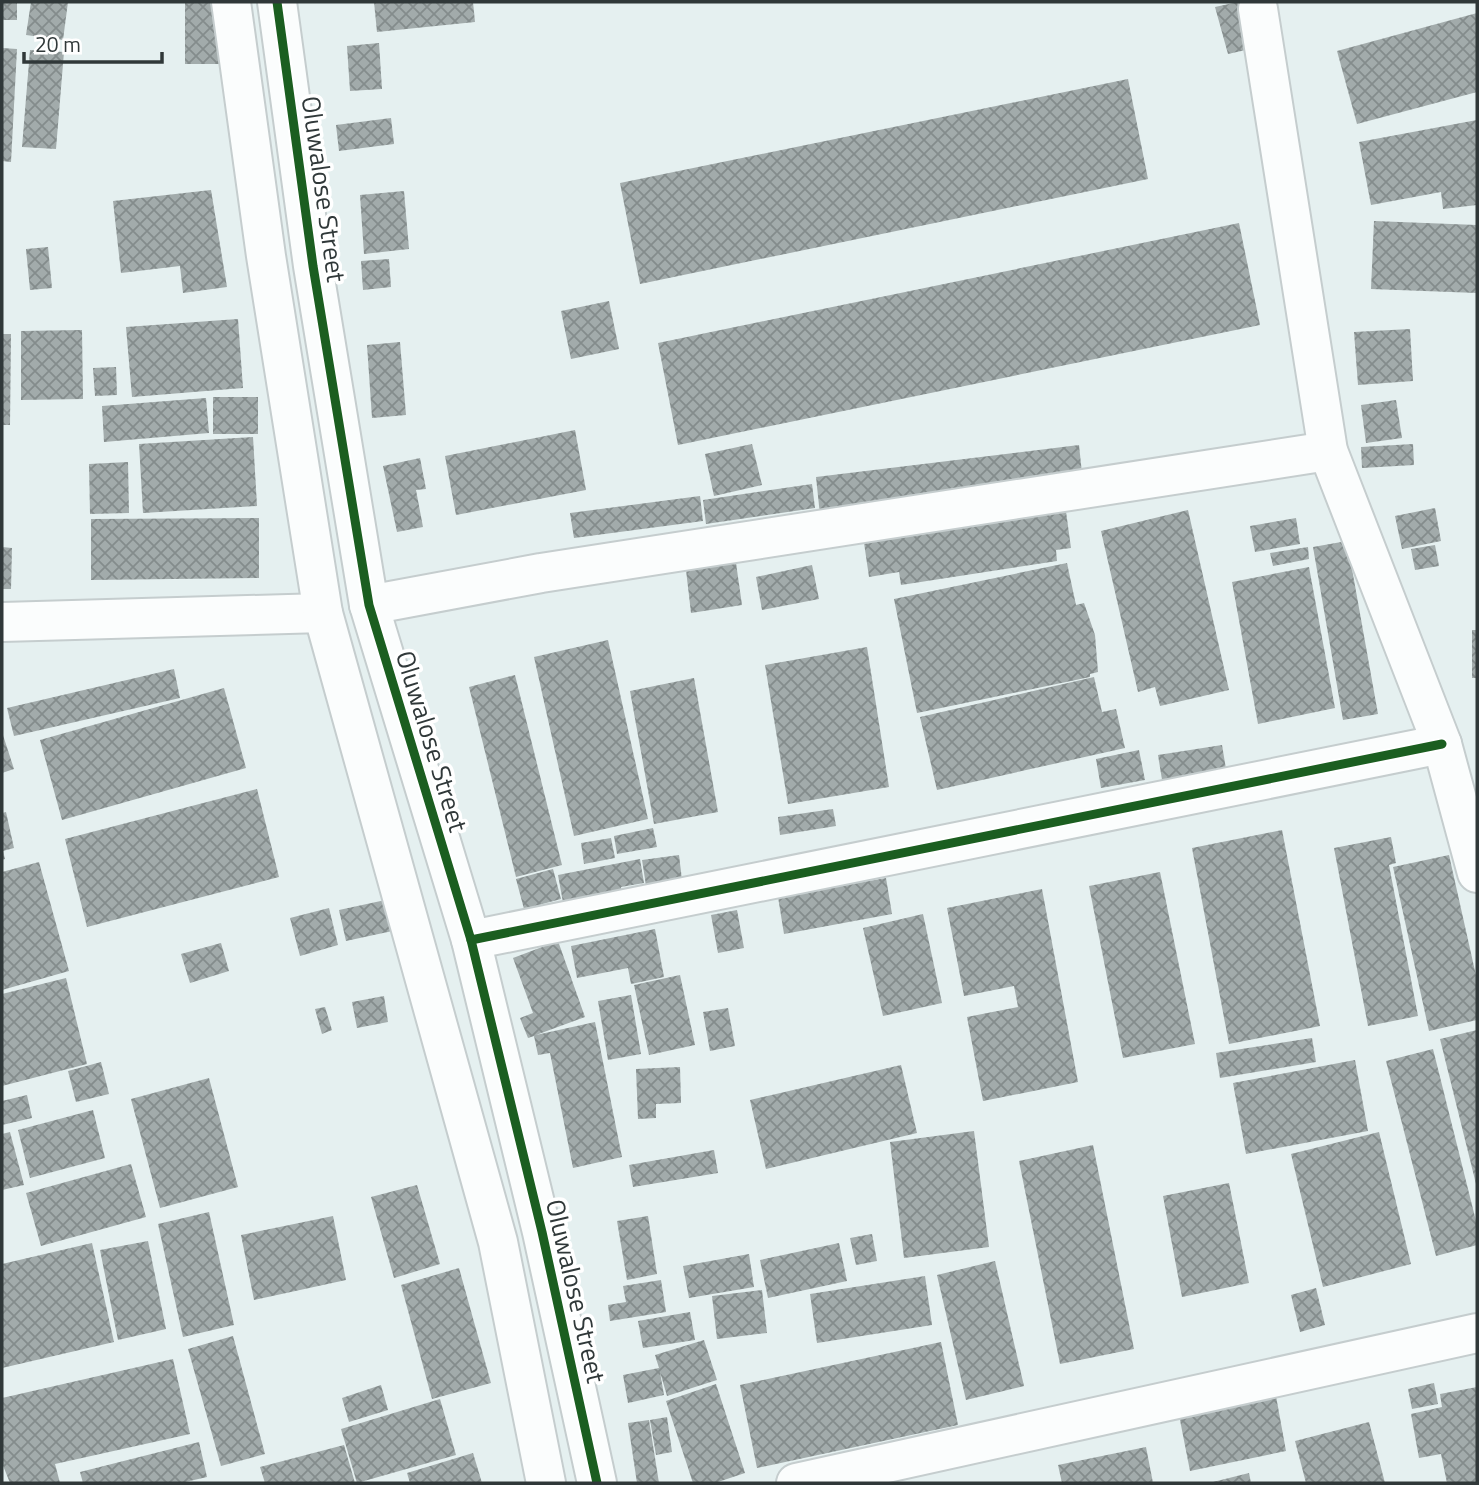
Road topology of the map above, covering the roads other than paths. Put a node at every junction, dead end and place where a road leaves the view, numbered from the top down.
1 (232, 2) edge
2 (277, 2) edge
3 (1258, 9) dead end
4 (1328, 452) junction
5 (369, 605) junction
6 (323, 613) junction
7 (2, 622) edge
8 (1442, 744) junction
9 (1477, 873) edge
10 (471, 940) junction
11 (542, 1232) junction
12 (498, 1242) junction
13 (1477, 1333) edge
14 (546, 1483) edge
15 (597, 1483) edge
16 (796, 1483) edge

1 - 6 street
2 - 5 street, Oluwalose Street
3 - 4 street
4 - 5 street
4 - 8 street
5 - 10 street, Oluwalose Street
6 - 7 street
6 - 12 street
8 - 9 street
8 - 10 street
10 - 11 street, Oluwalose Street
11 - 12 street
11 - 15 street, Oluwalose Street
12 - 14 street
13 - 16 street

